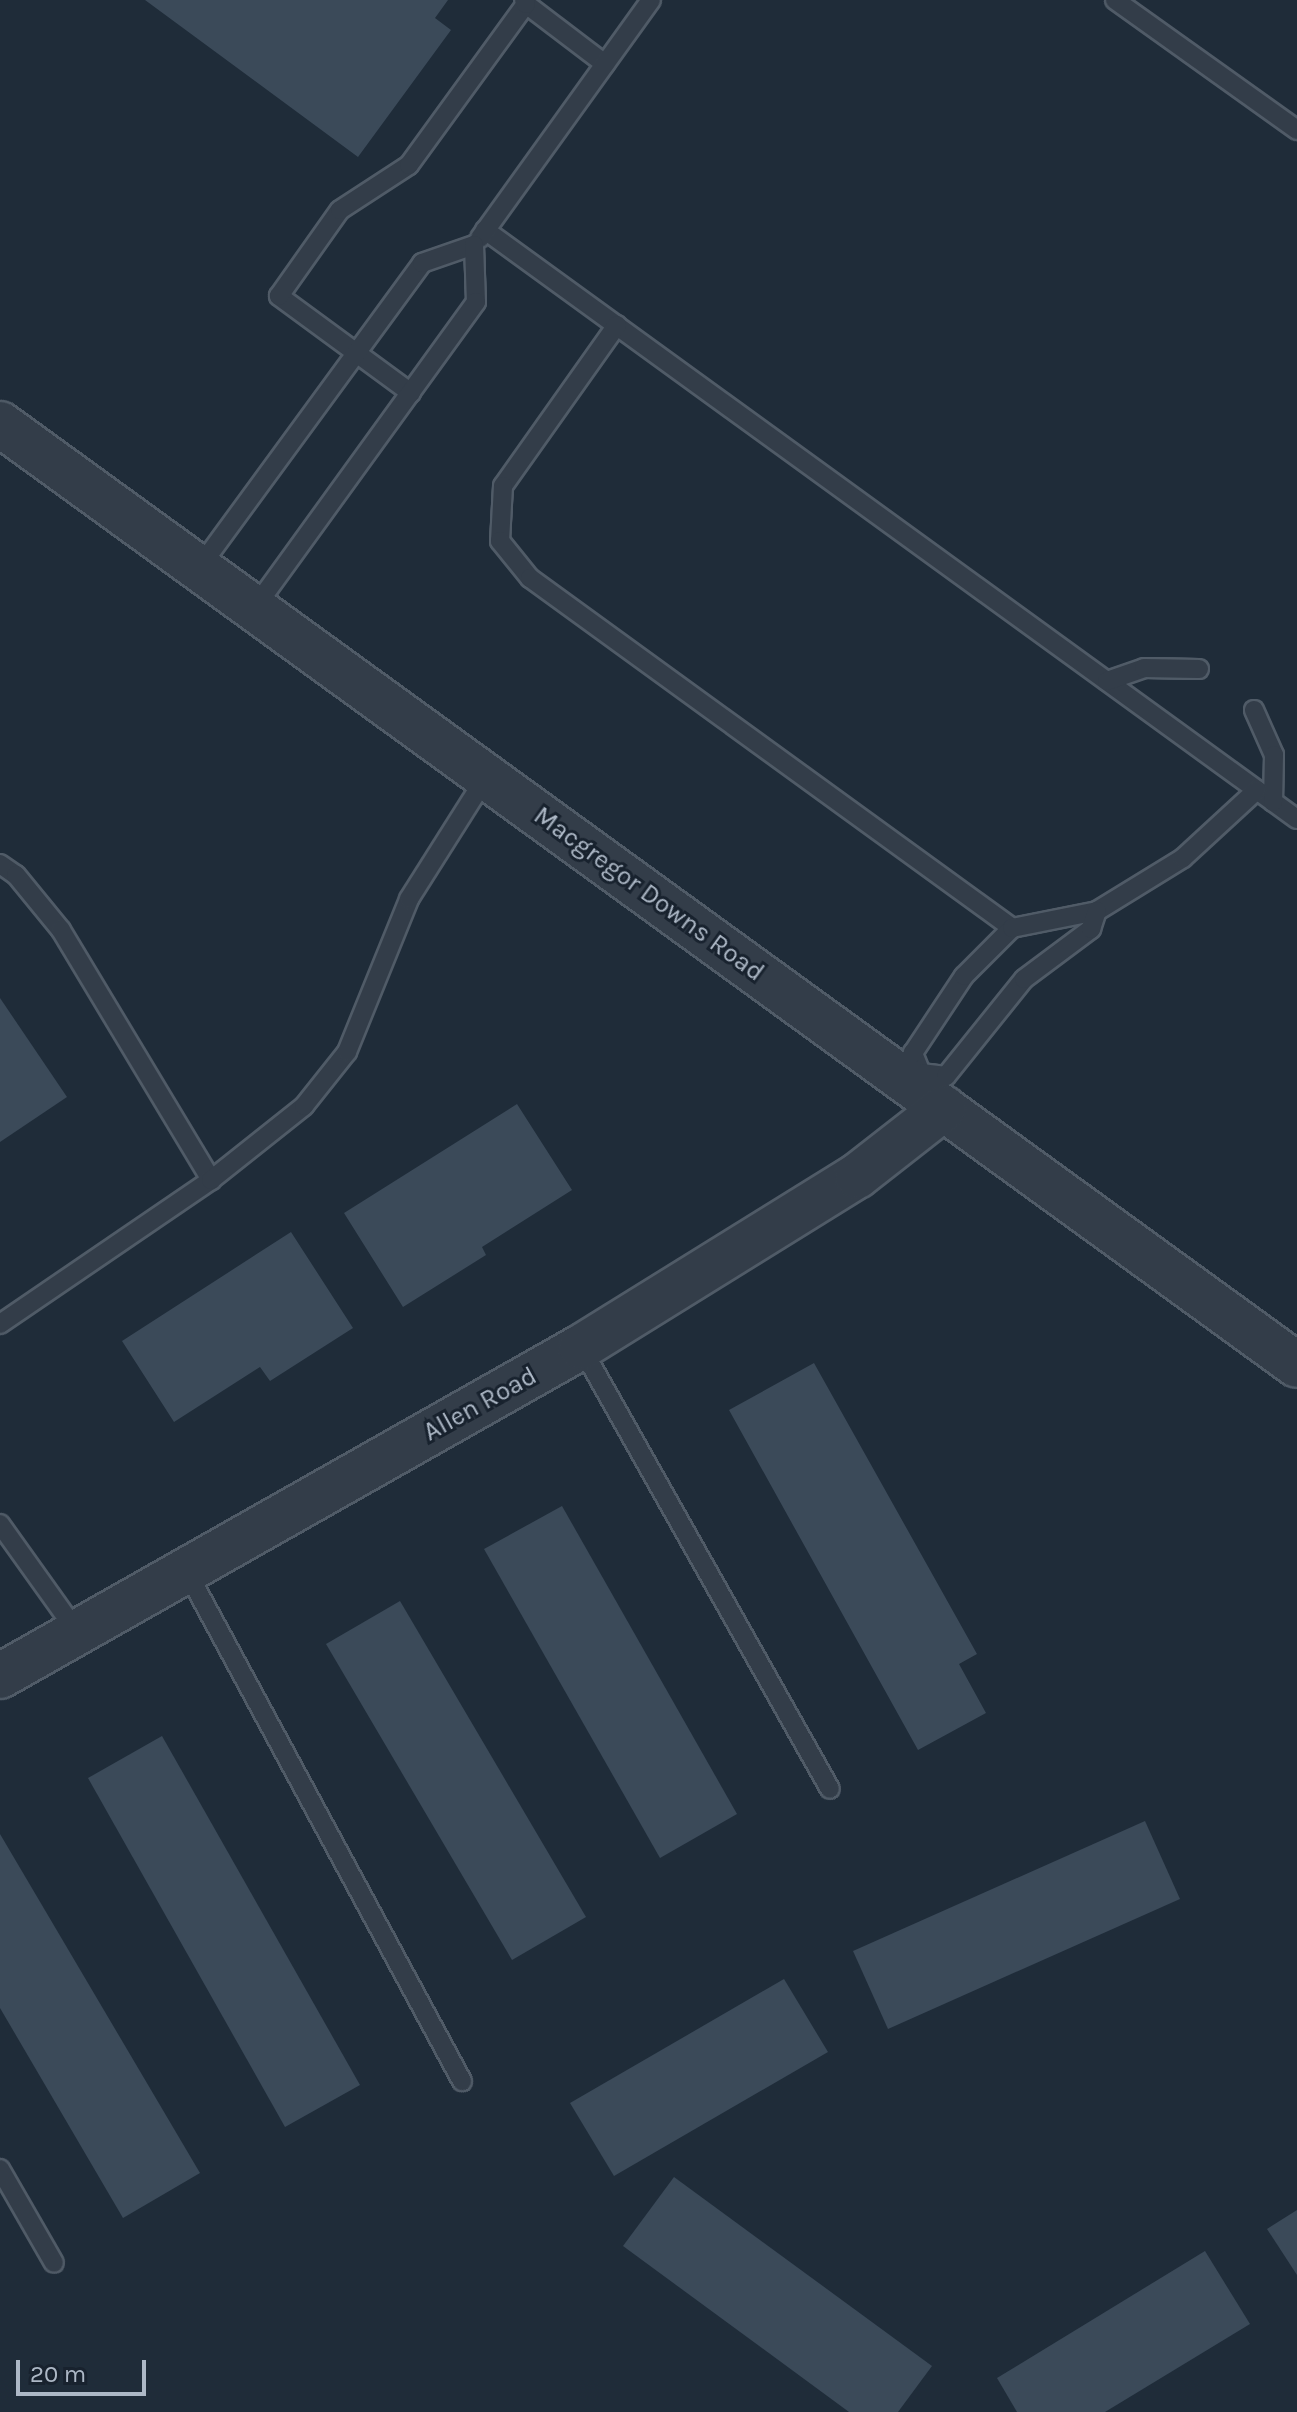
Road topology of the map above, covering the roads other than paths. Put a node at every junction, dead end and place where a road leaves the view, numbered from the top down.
1 (651, 0) edge
2 (1115, 0) edge
3 (525, 2) edge
4 (605, 64) junction
5 (1297, 130) edge
6 (485, 230) junction
7 (474, 245) junction
8 (617, 325) junction
9 (357, 352) junction
10 (411, 393) junction
11 (0, 424) edge
12 (198, 569) junction
13 (254, 609) junction
14 (1199, 669) dead end
15 (1107, 681) junction
16 (1254, 710) dead end
17 (486, 777) junction
18 (1257, 790) junction
19 (1273, 802) junction
20 (1297, 819) edge
21 (0, 864) edge
22 (1097, 911) junction
23 (1012, 928) junction
24 (926, 1088) junction
25 (211, 1180) junction
26 (0, 1324) edge
27 (581, 1347) junction
28 (1297, 1365) edge
29 (0, 1524) edge
30 (186, 1570) junction
31 (77, 1632) junction
32 (0, 1676) edge
33 (830, 1789) dead end
34 (462, 2081) dead end
35 (0, 2169) edge
36 (54, 2263) dead end

1 - 4 lane
2 - 5 lane
3 - 4 lane
3 - 9 lane
4 - 6 lane
6 - 7 lane
6 - 8 lane
7 - 9 lane
7 - 10 lane
8 - 15 lane
8 - 23 lane
9 - 10 lane
9 - 12 lane
10 - 13 lane
11 - 12 street, Macgregor Downs Road
12 - 13 street, Macgregor Downs Road
13 - 17 street, Macgregor Downs Road
14 - 15 lane
15 - 18 lane
16 - 19 lane
17 - 24 street, Macgregor Downs Road
17 - 25 lane
18 - 19 lane
18 - 22 lane
19 - 20 lane
21 - 25 lane
22 - 23 lane
22 - 24 lane
23 - 24 lane
24 - 27 street, Allen Road
24 - 28 street, Macgregor Downs Road
25 - 26 lane
27 - 30 street, Allen Road
27 - 33 lane
29 - 31 lane
30 - 31 street, Allen Road
30 - 34 lane
31 - 32 street, Allen Road
35 - 36 lane

